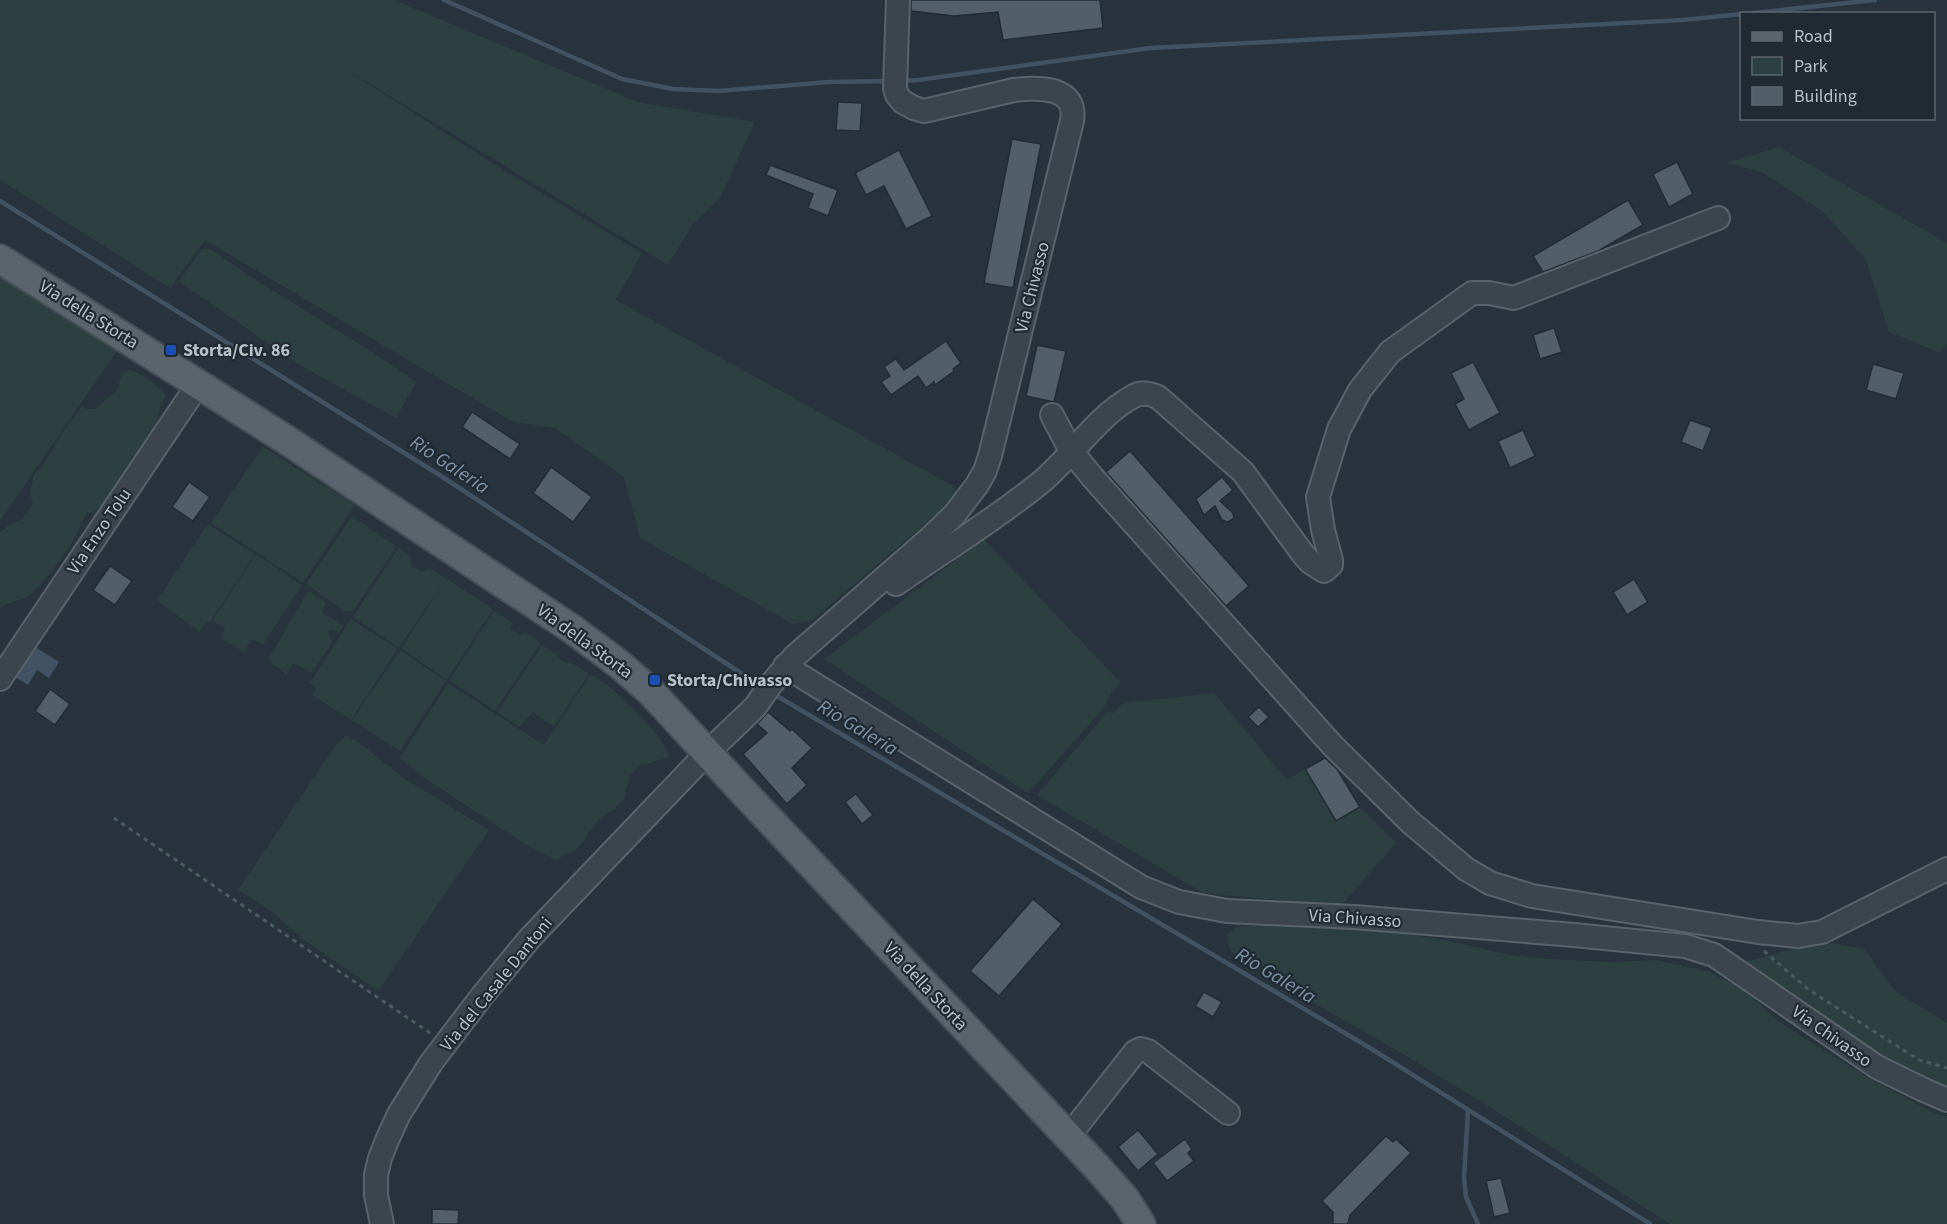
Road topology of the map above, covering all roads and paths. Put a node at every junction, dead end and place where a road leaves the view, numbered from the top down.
1 (898, 0) edge
2 (1718, 218) dead end
3 (0, 259) edge
4 (199, 383) junction
5 (1052, 415) dead end
6 (1071, 451) junction
7 (779, 675) junction
8 (0, 679) edge
9 (707, 753) junction
10 (114, 818) dead end
11 (1947, 869) edge
12 (1758, 932) junction
13 (445, 1043) junction
14 (1947, 1068) edge
15 (1947, 1100) edge
16 (1228, 1113) dead end
17 (1068, 1137) junction
18 (382, 1224) edge
19 (1141, 1224) edge

1 - 7 street, Via Chivasso
2 - 6 street
3 - 4 main road, Via della Storta
4 - 8 street, Via Enzo Tolu
4 - 9 main road, Via della Storta
5 - 6 street
6 - 7 street
6 - 12 street
7 - 9 street, Via Chivasso
7 - 15 street, Via Chivasso
9 - 13 street, Via del Casale Dantoni
9 - 17 main road, Via della Storta
10 - 13 path
11 - 12 street
12 - 14 path
13 - 18 street, Via del Casale Dantoni
16 - 17 street
17 - 19 main road, Via della Storta

